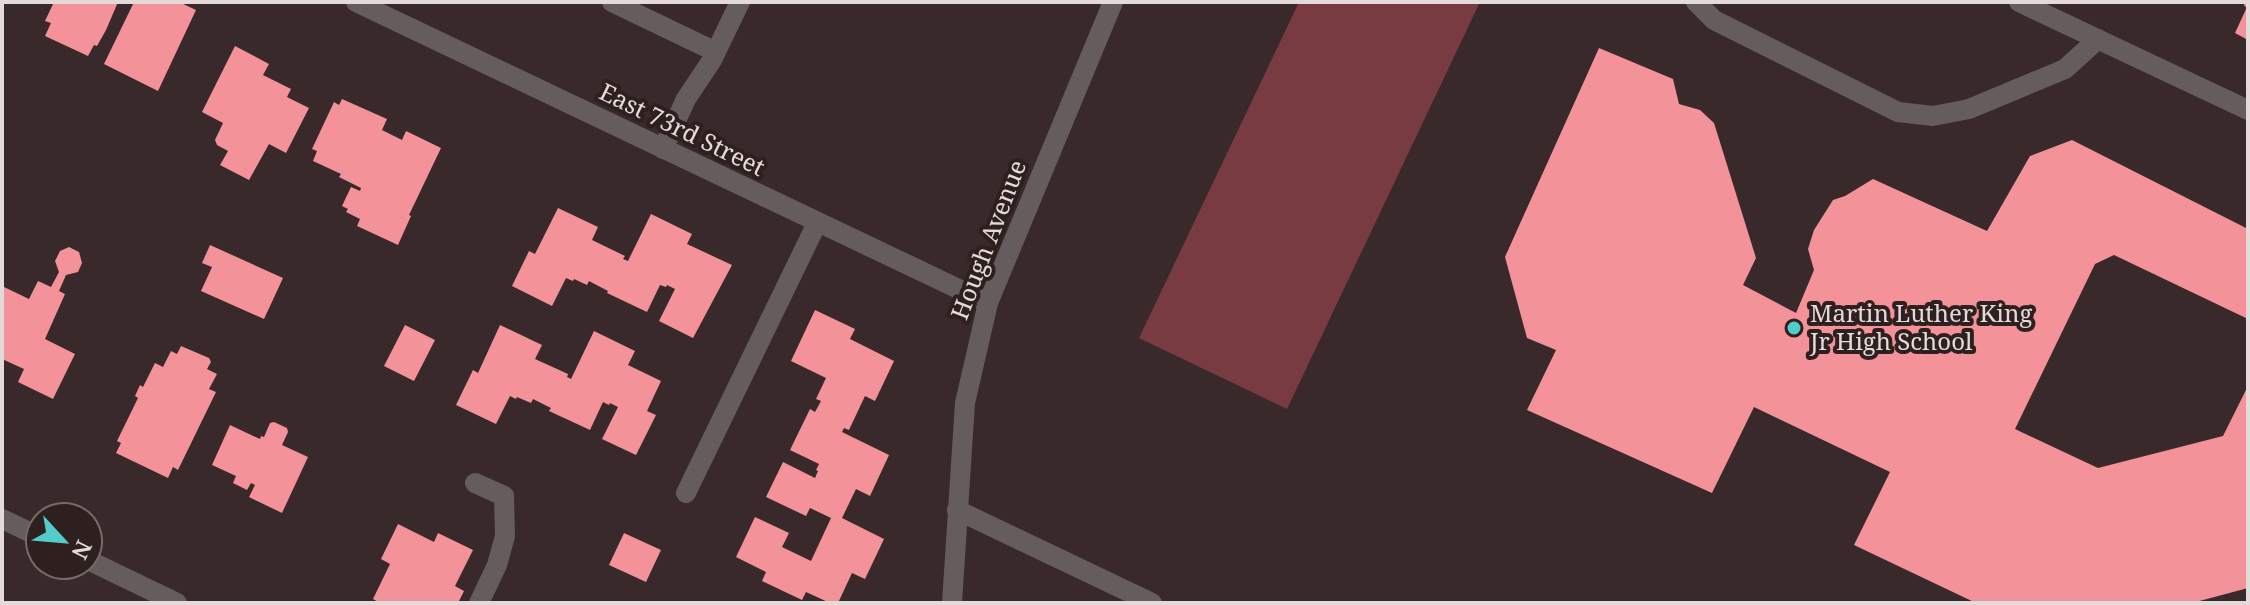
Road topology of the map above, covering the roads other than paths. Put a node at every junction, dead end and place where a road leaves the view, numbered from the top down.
1 (356, 2) edge
2 (612, 2) edge
3 (740, 2) edge
4 (1113, 2) edge
5 (1696, 2) edge
6 (2019, 2) edge
7 (2098, 39) junction
8 (716, 52) junction
9 (2248, 110) edge
10 (663, 149) junction
11 (817, 223) junction
12 (988, 303) junction
13 (475, 483) dead end
14 (686, 493) dead end
15 (957, 510) junction
16 (2, 519) edge
17 (24, 529) edge
18 (104, 568) edge
19 (177, 603) edge
20 (479, 603) edge
21 (952, 603) edge
22 (1152, 603) edge

1 - 10 street, East 73rd Street
2 - 8 street
3 - 8 street
4 - 12 street, Hough Avenue
5 - 7 street
6 - 7 street
7 - 9 street
8 - 10 street
10 - 11 street, East 73rd Street
11 - 12 street, East 73rd Street
11 - 14 street
12 - 15 street, Hough Avenue
13 - 20 street
15 - 21 street, Hough Avenue
15 - 22 street
16 - 17 street
18 - 19 street

